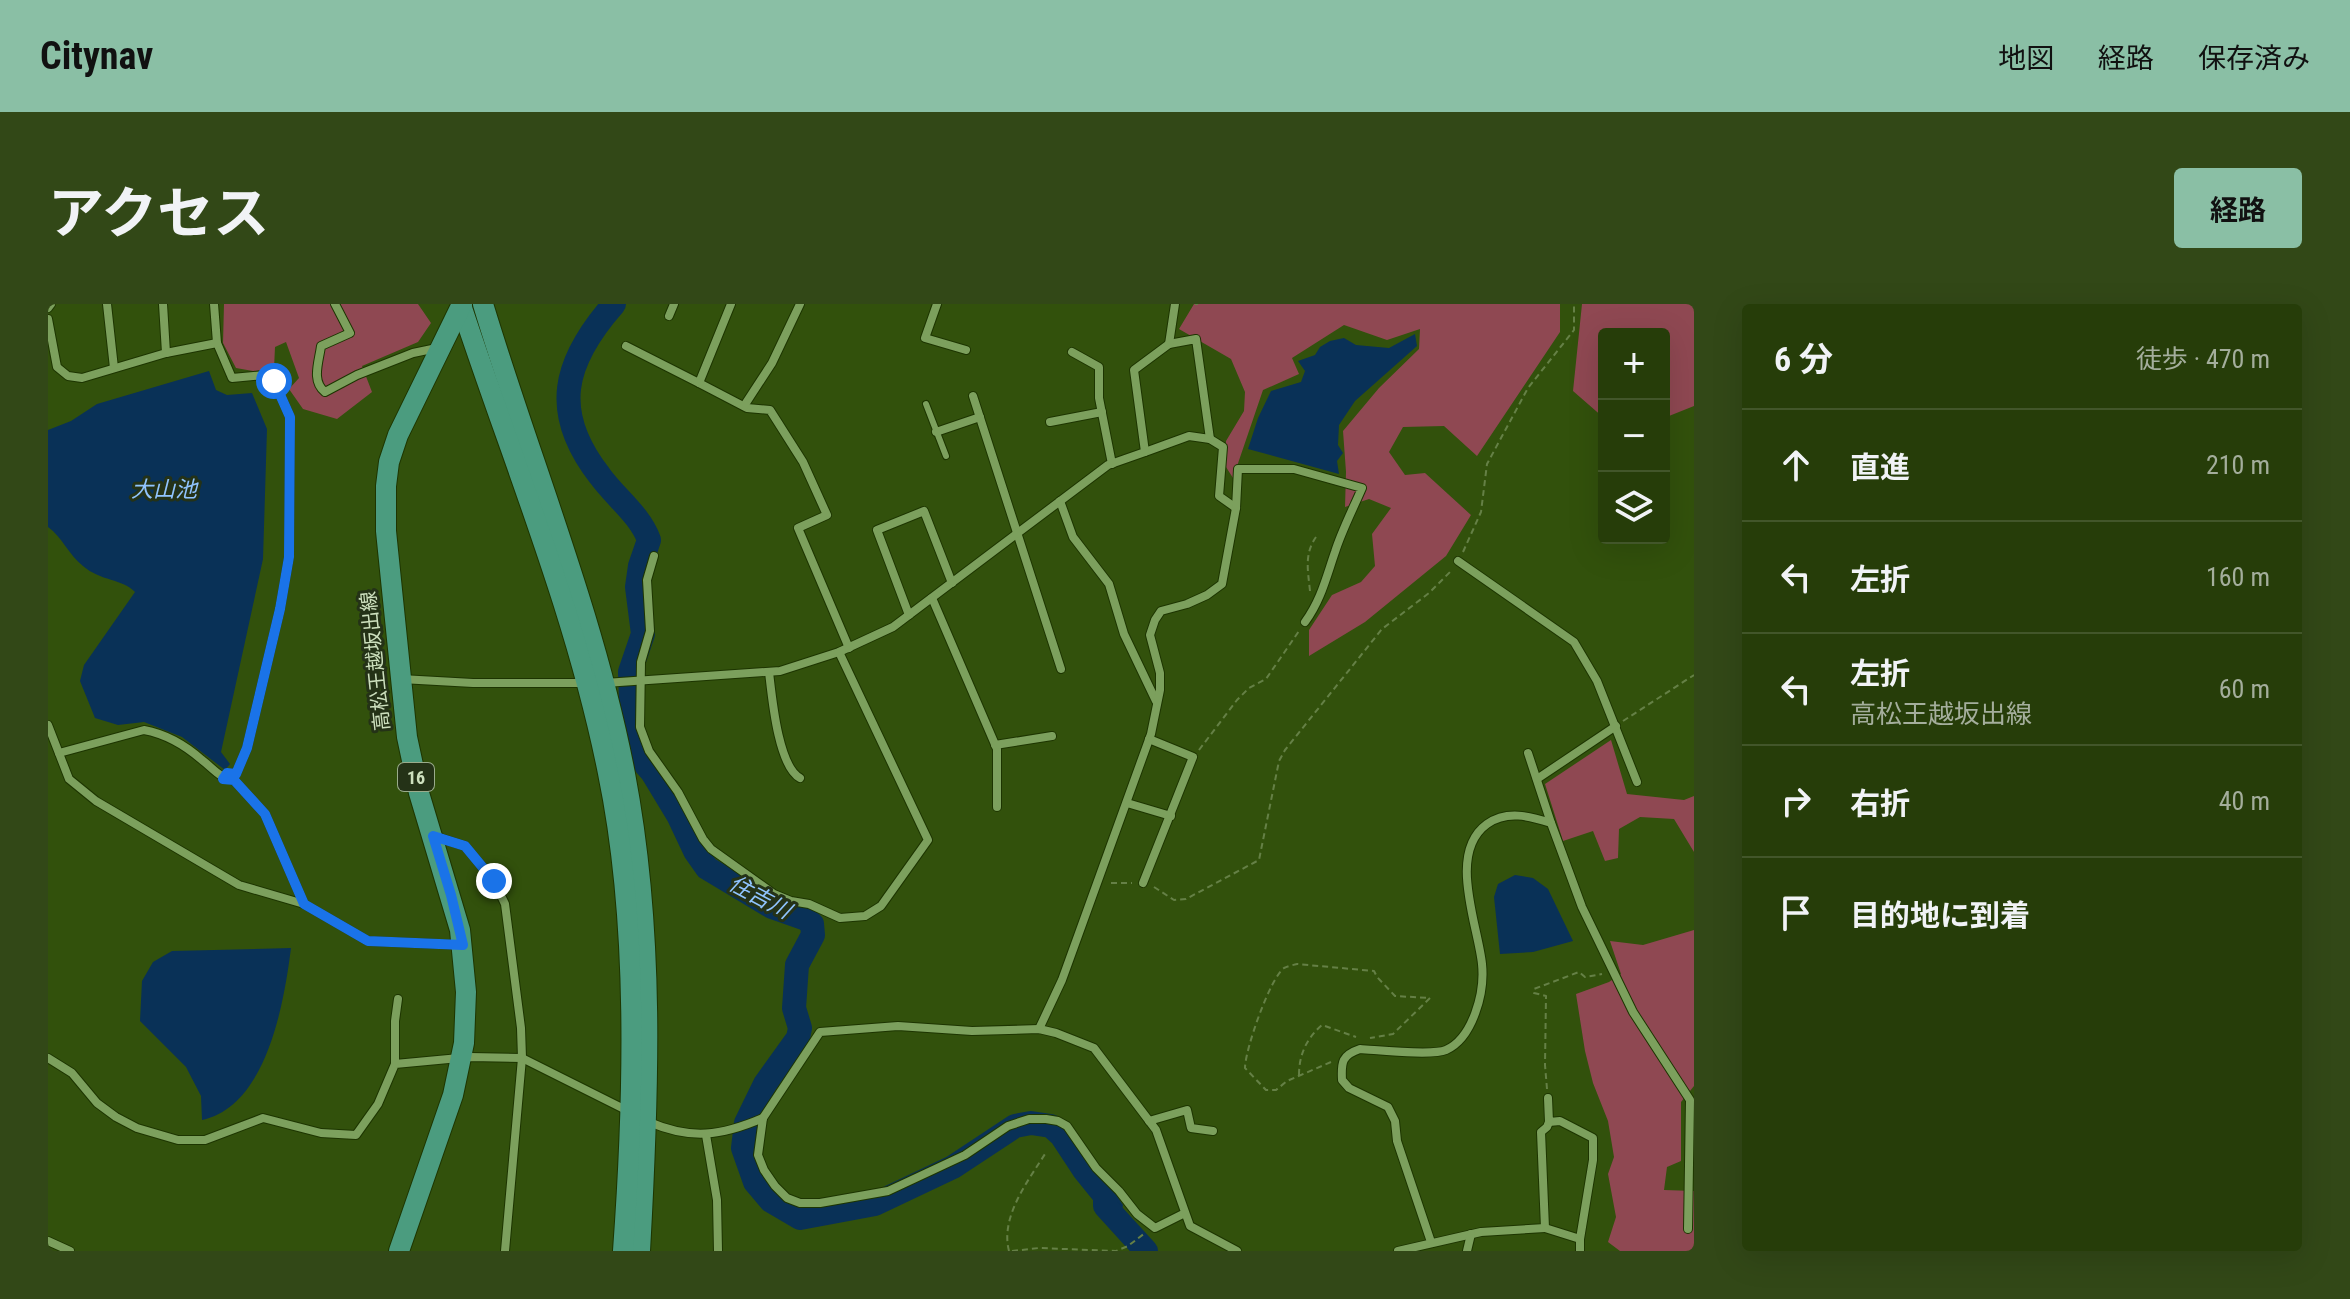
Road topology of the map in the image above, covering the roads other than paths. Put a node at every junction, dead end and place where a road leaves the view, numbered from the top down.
1 (107, 304) edge
2 (163, 304) edge
3 (214, 304) edge
4 (335, 304) edge
5 (461, 304) edge
6 (483, 304) edge
7 (674, 304) edge
8 (731, 304) edge
9 (800, 304) edge
10 (1175, 304) edge
11 (934, 305) edge
12 (669, 316) dead end
13 (48, 319) edge
14 (217, 343) junction
15 (1169, 344) junction
16 (626, 346) dead end
17 (442, 347) junction
18 (966, 350) dead end
19 (1072, 352) dead end
20 (166, 353) junction
21 (114, 368) junction
22 (61, 370) junction
23 (48, 371) edge
24 (699, 383) junction
25 (973, 396) dead end
26 (926, 404) dead end
27 (744, 406) junction
28 (1102, 412) junction
29 (980, 417) junction
30 (1050, 422) dead end
31 (936, 432) junction
32 (1210, 439) junction
33 (1145, 452) junction
34 (946, 456) dead end
35 (1112, 464) junction
36 (1060, 501) junction
37 (1236, 508) junction
38 (1017, 533) junction
39 (654, 556) dead end
40 (1458, 561) road end
41 (952, 583) junction
42 (932, 598) junction
43 (909, 615) junction
44 (1305, 622) road end
45 (849, 648) junction
46 (839, 652) junction
47 (1061, 669) dead end
48 (769, 672) junction
49 (400, 679) junction
50 (637, 682) junction
51 (604, 683) junction
52 (1156, 701) junction
53 (48, 725) edge
54 (1616, 726) junction
55 (1052, 736) dead end
56 (1149, 739) junction
57 (995, 745) junction
58 (59, 753) junction
59 (1528, 753) dead end
60 (800, 778) dead end
61 (223, 779) junction
62 (1537, 779) junction
63 (1637, 782) dead end
64 (1127, 803) junction
65 (997, 807) dead end
66 (1171, 816) junction
67 (1551, 823) junction
68 (433, 836) junction
69 (1143, 883) road end
70 (304, 904) junction
71 (463, 945) junction
72 (398, 999) dead end
73 (1039, 1029) junction
74 (48, 1058) edge
75 (522, 1058) junction
76 (460, 1060) junction
77 (395, 1064) junction
78 (1548, 1098) road end
79 (638, 1117) junction
80 (763, 1118) junction
81 (1149, 1121) junction
82 (1549, 1122) junction
83 (1213, 1131) dead end
84 (706, 1135) junction
85 (1185, 1213) junction
86 (1545, 1228) junction
87 (1688, 1229) dead end
88 (1471, 1234) junction
89 (1580, 1239) junction
90 (48, 1241) edge
91 (1431, 1242) junction
92 (70, 1251) edge
93 (399, 1251) edge
94 (505, 1251) edge
95 (623, 1251) edge
96 (640, 1251) edge
97 (718, 1251) edge
98 (1237, 1251) edge
99 (1398, 1251) edge
100 (1467, 1251) edge
101 (1580, 1251) edge

1 - 21 street
2 - 20 street
3 - 14 street
4 - 17 street
5 - 17 main road, 高松王越坂出線 / 16
5 - 51 main road, 高松王越坂出線 / 16
6 - 51 main road, 高松王越坂出線 / 16
7 - 12 street
8 - 24 street
9 - 27 street
10 - 15 street
11 - 18 street
13 - 22 street
14 - 20 street
14 - 61 street
15 - 32 street
15 - 33 street
16 - 24 street
17 - 49 main road, 高松王越坂出線 / 16
19 - 28 street
20 - 21 street
21 - 22 street
22 - 23 street
24 - 27 street
25 - 29 street
26 - 31 lane
27 - 45 street
28 - 30 street
28 - 35 street
29 - 31 street
29 - 38 street
31 - 34 lane
32 - 33 street
32 - 37 street
33 - 35 street
35 - 36 street
36 - 38 street
36 - 52 street
37 - 44 street
37 - 52 street
38 - 41 street
38 - 47 street
39 - 50 street
40 - 54 street
41 - 42 street
41 - 43 street
42 - 43 street
42 - 57 street
43 - 45 street
45 - 46 street
46 - 48 street
46 - 50 street
48 - 50 street
48 - 60 street
49 - 51 street
49 - 68 main road, 高松王越坂出線 / 16
50 - 51 street
51 - 79 main road, 高松王越坂出線 / 16
52 - 56 street
53 - 58 street
54 - 62 street
54 - 63 street
55 - 57 street
56 - 64 street
56 - 66 street
57 - 65 street
58 - 61 street
58 - 70 street
59 - 62 street
61 - 70 street
62 - 67 street
64 - 66 street
64 - 73 street
66 - 69 street
67 - 87 street
67 - 91 street
68 - 71 main road, 高松王越坂出線 / 16
68 - 75 street
70 - 71 street
71 - 76 main road, 高松王越坂出線 / 16
72 - 77 street
73 - 80 street
73 - 81 street
74 - 77 street
75 - 76 street
75 - 79 street
75 - 94 street
76 - 77 street
76 - 93 main road, 高松王越坂出線 / 16
78 - 82 street
79 - 84 street
79 - 95 main road, 高松王越坂出線 / 16
79 - 96 main road, 高松王越坂出線 / 16
80 - 84 street
80 - 85 street
81 - 83 street
81 - 85 street
82 - 86 street
82 - 89 street
84 - 97 street
85 - 98 street
86 - 88 street
86 - 89 street
88 - 91 street
88 - 100 street
89 - 101 street
90 - 92 street
91 - 99 street

